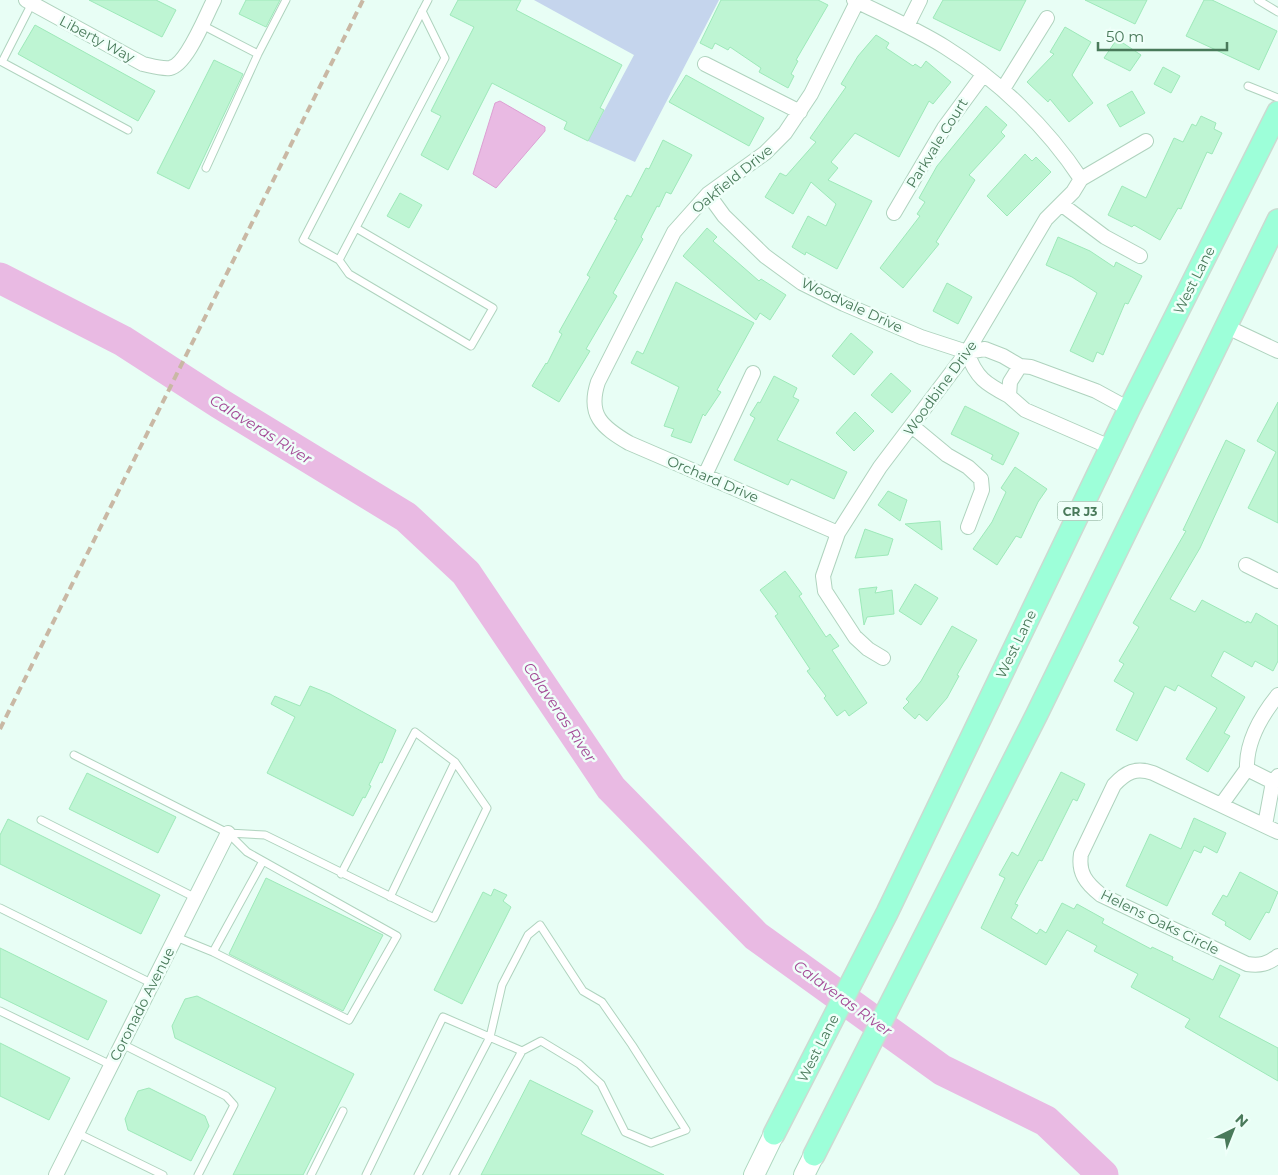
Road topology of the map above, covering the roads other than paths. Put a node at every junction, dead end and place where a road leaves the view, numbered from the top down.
1 (214, 0) edge
2 (286, 0) edge
3 (428, 0) edge
4 (920, 0) edge
5 (1258, 0) edge
6 (856, 1) edge
7 (29, 2) edge
8 (422, 11) junction
9 (1278, 12) edge
10 (1047, 18) dead end
11 (201, 25) junction
12 (907, 26) junction
13 (258, 54) junction
14 (1, 62) edge
15 (705, 64) dead end
16 (983, 75) junction
17 (1248, 86) dead end
18 (1003, 89) junction
19 (1278, 98) edge
20 (800, 112) junction
21 (1278, 112) edge
22 (128, 130) dead end
23 (1146, 141) dead end
24 (206, 168) dead end
25 (1081, 179) junction
26 (708, 194) junction
27 (1061, 204) junction
28 (894, 213) dead end
29 (1278, 220) edge
30 (356, 228) junction
31 (1140, 256) dead end
32 (339, 260) junction
33 (1227, 327) junction
34 (1278, 351) edge
35 (967, 352) junction
36 (1020, 366) junction
37 (753, 373) dead end
38 (1009, 396) junction
39 (1129, 409) junction
40 (596, 414) joint
41 (912, 426) junction
42 (1110, 448) junction
43 (705, 475) junction
44 (968, 527) dead end
45 (838, 533) junction
46 (1246, 565) dead end
47 (1278, 581) edge
48 (883, 658) dead end
49 (1278, 696) edge
50 (74, 755) dead end
51 (455, 762) junction
52 (1247, 769) junction
53 (1275, 779) edge
54 (1221, 805) junction
55 (42, 820) dead end
56 (1265, 825) junction
57 (1278, 832) edge
58 (228, 833) junction
59 (263, 860) junction
60 (341, 874) junction
61 (390, 897) junction
62 (196, 898) junction
63 (0, 908) edge
64 (176, 937) junction
65 (213, 952) junction
66 (1278, 956) edge
67 (153, 984) junction
68 (0, 1011) edge
69 (490, 1037) junction
70 (122, 1044) junction
71 (522, 1051) junction
72 (111, 1065) junction
73 (344, 1111) dead end
74 (77, 1133) junction
75 (774, 1134) joint
76 (814, 1155) joint
77 (56, 1175) edge
78 (163, 1175) edge
79 (198, 1175) edge
80 (311, 1175) edge
81 (366, 1175) edge
82 (418, 1175) edge
83 (454, 1175) edge
84 (754, 1175) edge
85 (804, 1175) edge

1 - 11 street
2 - 13 lane
3 - 8 lane
4 - 12 street
5 - 9 lane
6 - 12 street
6 - 20 street, Oakfield Drive
7 - 11 street, Liberty Way
7 - 14 lane
8 - 30 lane
8 - 32 lane
10 - 18 street
11 - 13 lane
12 - 16 street
13 - 24 lane
14 - 22 lane
15 - 20 street
16 - 18 street
16 - 28 street, Parkvale Court
17 - 19 lane
18 - 25 street
20 - 26 street, Oakfield Drive
21 - 39 main road, West Lane / CR J3
23 - 25 street, Woodbine Drive
25 - 27 street, Woodbine Drive
26 - 35 street, Woodvale Drive
26 - 40 street, Oakfield Drive
27 - 31 street
27 - 35 street, Woodbine Drive
29 - 33 main road
30 - 32 lane
30 - 32 lane
33 - 34 street
33 - 76 main road
35 - 36 street, Woodvale Drive
35 - 38 street
35 - 41 street, Woodbine Drive
36 - 38 street
36 - 39 street, Woodvale Drive
37 - 43 street
38 - 42 street
39 - 42 main road, West Lane / CR J3
40 - 43 street, Orchard Drive
41 - 44 street
41 - 45 street, Woodbine Drive
42 - 75 main road, West Lane / CR J3
43 - 45 street, Orchard Drive
45 - 48 street, Woodbine Drive
46 - 47 street
49 - 52 street
50 - 58 lane
51 - 60 lane
51 - 61 lane
51 - 61 lane
52 - 53 street
52 - 54 street
53 - 56 street
54 - 56 street, Helens Oaks Circle
54 - 66 street, Helens Oaks Circle
55 - 62 lane
56 - 57 street, Helens Oaks Circle
58 - 59 lane
58 - 60 lane
58 - 62 street, Coronado Avenue
59 - 65 lane
59 - 65 lane
60 - 61 lane
62 - 64 street, Coronado Avenue
63 - 67 lane
64 - 65 lane
64 - 67 street, Coronado Avenue
67 - 70 street, Coronado Avenue
68 - 72 lane
69 - 71 lane
69 - 71 lane
69 - 81 lane
69 - 82 lane
70 - 72 street, Coronado Avenue
70 - 79 lane
71 - 83 lane
72 - 74 street, Coronado Avenue
73 - 80 lane
74 - 77 street, Coronado Avenue
74 - 78 lane
75 - 84 main road, West Lane / CR J3
76 - 85 main road

